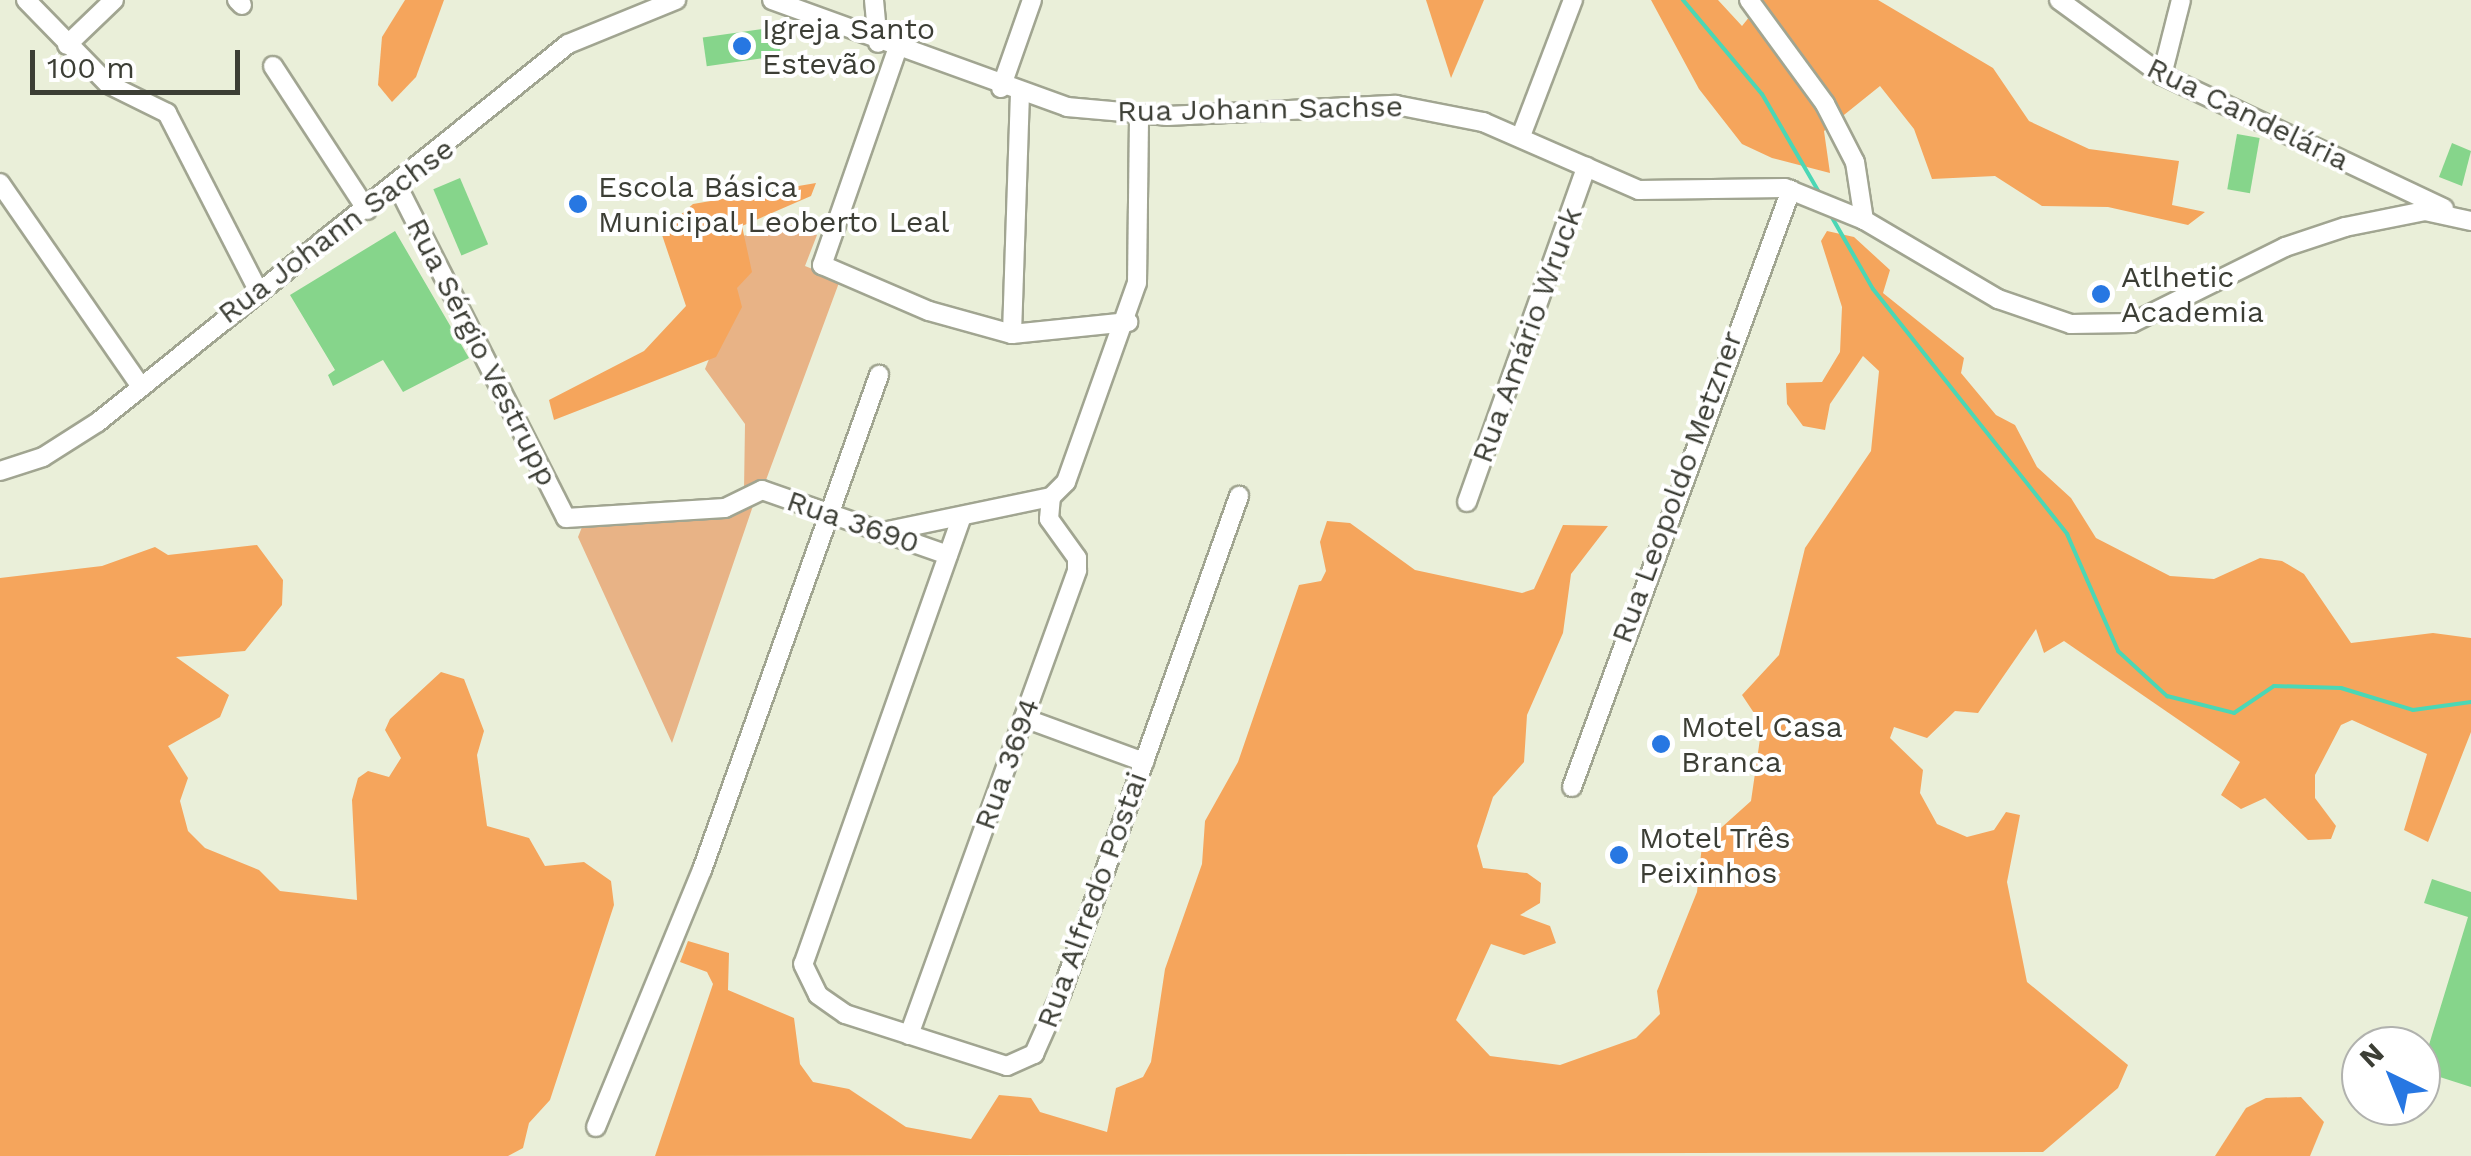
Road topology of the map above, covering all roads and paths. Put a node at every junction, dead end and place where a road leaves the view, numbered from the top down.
1 (26, 0) edge
2 (114, 0) edge
3 (676, 0) edge
4 (772, 0) edge
5 (874, 0) edge
6 (1032, 0) edge
7 (1573, 0) edge
8 (1749, 0) edge
9 (2058, 0) edge
10 (2181, 0) edge
11 (878, 43) junction
12 (67, 45) junction
13 (897, 50) junction
14 (273, 66) dead end
15 (2162, 76) junction
16 (1001, 88) junction
17 (1020, 95) junction
18 (1139, 114) junction
19 (1521, 136) junction
20 (1586, 167) junction
21 (0, 183) edge
22 (398, 187) junction
23 (1791, 190) junction
24 (367, 210) junction
25 (2448, 210) junction
26 (1864, 220) junction
27 (2471, 220) edge
28 (258, 290) junction
29 (1128, 322) junction
30 (1012, 334) junction
31 (879, 376) dead end
32 (140, 387) junction
33 (0, 471) edge
34 (758, 490) joint
35 (1240, 496) dead end
36 (1050, 498) junction
37 (1467, 502) dead end
38 (826, 512) junction
39 (962, 516) junction
40 (882, 532) junction
41 (948, 555) junction
42 (1024, 718) junction
43 (1144, 762) junction
44 (1572, 787) dead end
45 (909, 1035) junction
46 (596, 1127) dead end

1 - 12 street
2 - 12 street
3 - 22 street, Rua Johann Sachse
4 - 11 street, Rua Johann Sachse
5 - 11 street
6 - 16 street
7 - 19 street
8 - 26 street
9 - 15 street, Rua Candelária
10 - 15 street
11 - 13 street, Rua Johann Sachse
12 - 28 street
13 - 16 street, Rua Johann Sachse
13 - 30 street
14 - 24 street
15 - 25 street, Rua Candelária
16 - 17 street, Rua Johann Sachse
17 - 18 street, Rua Johann Sachse
17 - 30 street
18 - 19 street, Rua Johann Sachse
18 - 29 street
19 - 20 street, Rua Johann Sachse
20 - 23 street, Rua Johann Sachse
20 - 37 street, Rua Amário Wruck
21 - 32 street
22 - 24 street, Rua Johann Sachse
22 - 34 street, Rua Sérgio Vestrupp
23 - 26 street, Rua Johann Sachse
23 - 44 street, Rua Leopoldo Metzner
24 - 28 street, Rua Johann Sachse
25 - 26 street, Rua Johann Sachse
25 - 27 street, Rua Candelária
28 - 32 street, Rua Johann Sachse
29 - 30 street
29 - 36 street
31 - 38 street
32 - 33 street, Rua Johann Sachse
34 - 38 street, Rua 3690
35 - 43 street, Rua Alfredo Postai
36 - 39 street
36 - 42 street, Rua 3694
38 - 40 street, Rua 3690
38 - 46 street
39 - 40 street
39 - 41 street, Rua Alfredo Postai
40 - 41 street, Rua 3690
41 - 45 street, Rua Alfredo Postai
42 - 43 street
42 - 45 street, Rua 3694
43 - 45 street, Rua Alfredo Postai

